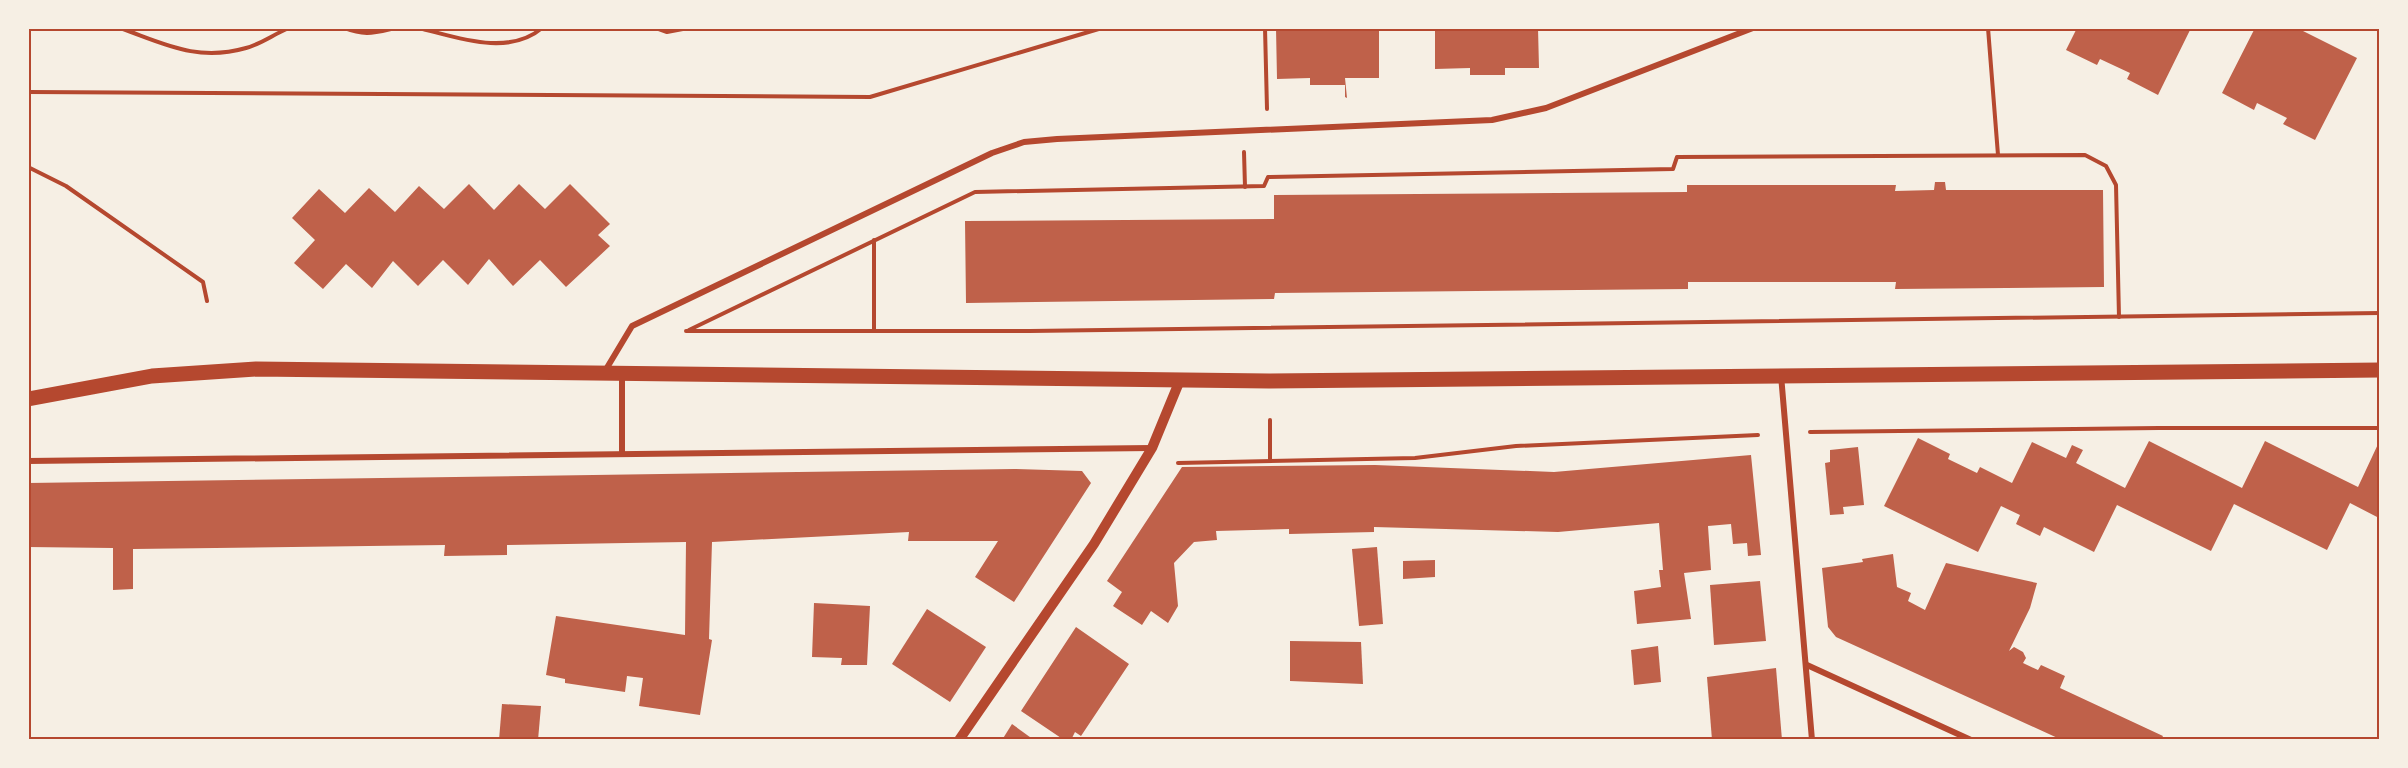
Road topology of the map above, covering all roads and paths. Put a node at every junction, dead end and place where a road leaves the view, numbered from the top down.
1 (120, 28) edge
2 (289, 28) edge
3 (344, 28) edge
4 (395, 28) edge
5 (418, 28) edge
6 (542, 28) edge
7 (656, 28) edge
8 (688, 28) edge
9 (1102, 28) edge
10 (1265, 28) edge
11 (1754, 28) edge
12 (1988, 28) edge
13 (28, 92) edge
14 (1267, 130) junction
15 (1998, 155) junction
16 (1245, 159) dead end
17 (28, 168) edge
18 (1245, 187) junction
19 (874, 240) junction
20 (207, 301) dead end
21 (2379, 313) edge
22 (2119, 317) junction
23 (874, 331) junction
24 (2379, 370) edge
25 (622, 374) junction
26 (603, 375) junction
27 (1781, 375) junction
28 (1180, 380) junction
29 (28, 399) edge
30 (1270, 420) dead end
31 (2379, 428) edge
32 (1809, 432) dead end
33 (1758, 435) dead end
34 (1152, 448) junction
35 (622, 454) junction
36 (1270, 459) junction
37 (28, 461) edge
38 (1178, 463) dead end
39 (1807, 665) junction
40 (958, 740) edge
41 (1812, 740) edge
42 (1971, 740) edge

1 - 2 path
3 - 4 path
5 - 6 path
7 - 8 path
9 - 13 path
10 - 14 path
11 - 14 street
12 - 15 path
14 - 26 street
15 - 18 path
15 - 22 path
16 - 18 path
17 - 20 path
18 - 19 path
19 - 23 path
19 - 23 path
21 - 22 path
22 - 23 path
24 - 27 main road
25 - 26 main road
25 - 28 main road
25 - 35 street
26 - 29 main road
27 - 28 main road
27 - 39 street
28 - 34 street
30 - 36 path
31 - 32 path
33 - 36 path
34 - 35 street
34 - 40 street
35 - 37 street
36 - 38 path
39 - 41 street
39 - 42 street

